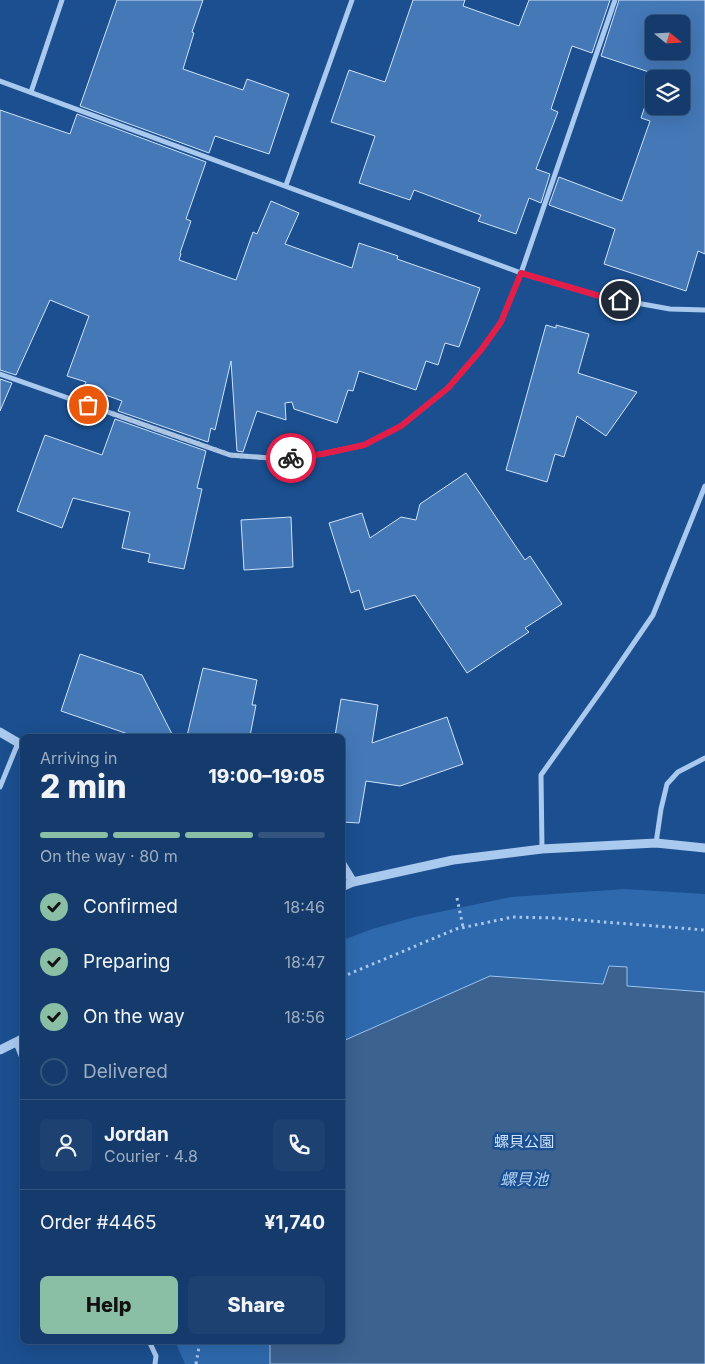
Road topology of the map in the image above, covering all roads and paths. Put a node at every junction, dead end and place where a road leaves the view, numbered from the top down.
1 (62, 0) edge
2 (352, 0) edge
3 (615, 0) edge
4 (0, 81) edge
5 (30, 92) junction
6 (286, 185) junction
7 (521, 273) junction
8 (705, 310) edge
9 (0, 374) edge
10 (705, 486) edge
11 (0, 732) edge
12 (20, 744) edge
13 (705, 758) edge
14 (0, 787) edge
15 (656, 843) junction
16 (705, 848) edge
17 (542, 849) junction
18 (345, 869) edge
19 (353, 882) junction
20 (345, 886) edge
21 (457, 898) dead end
22 (463, 927) junction
23 (705, 930) edge
24 (345, 976) edge
25 (19, 1041) edge
26 (0, 1050) edge
27 (150, 1344) edge
28 (199, 1344) edge
29 (155, 1364) edge
30 (196, 1364) edge

1 - 5 street
2 - 6 street
3 - 7 street
4 - 5 street
5 - 6 street
6 - 7 street
7 - 8 street
7 - 9 street
10 - 17 street
11 - 12 street
12 - 14 street
13 - 15 street
15 - 16 street
15 - 17 street
17 - 19 street
18 - 19 street
19 - 20 street
21 - 22 path
22 - 23 path
22 - 24 path
25 - 26 street
27 - 29 street
28 - 30 path

